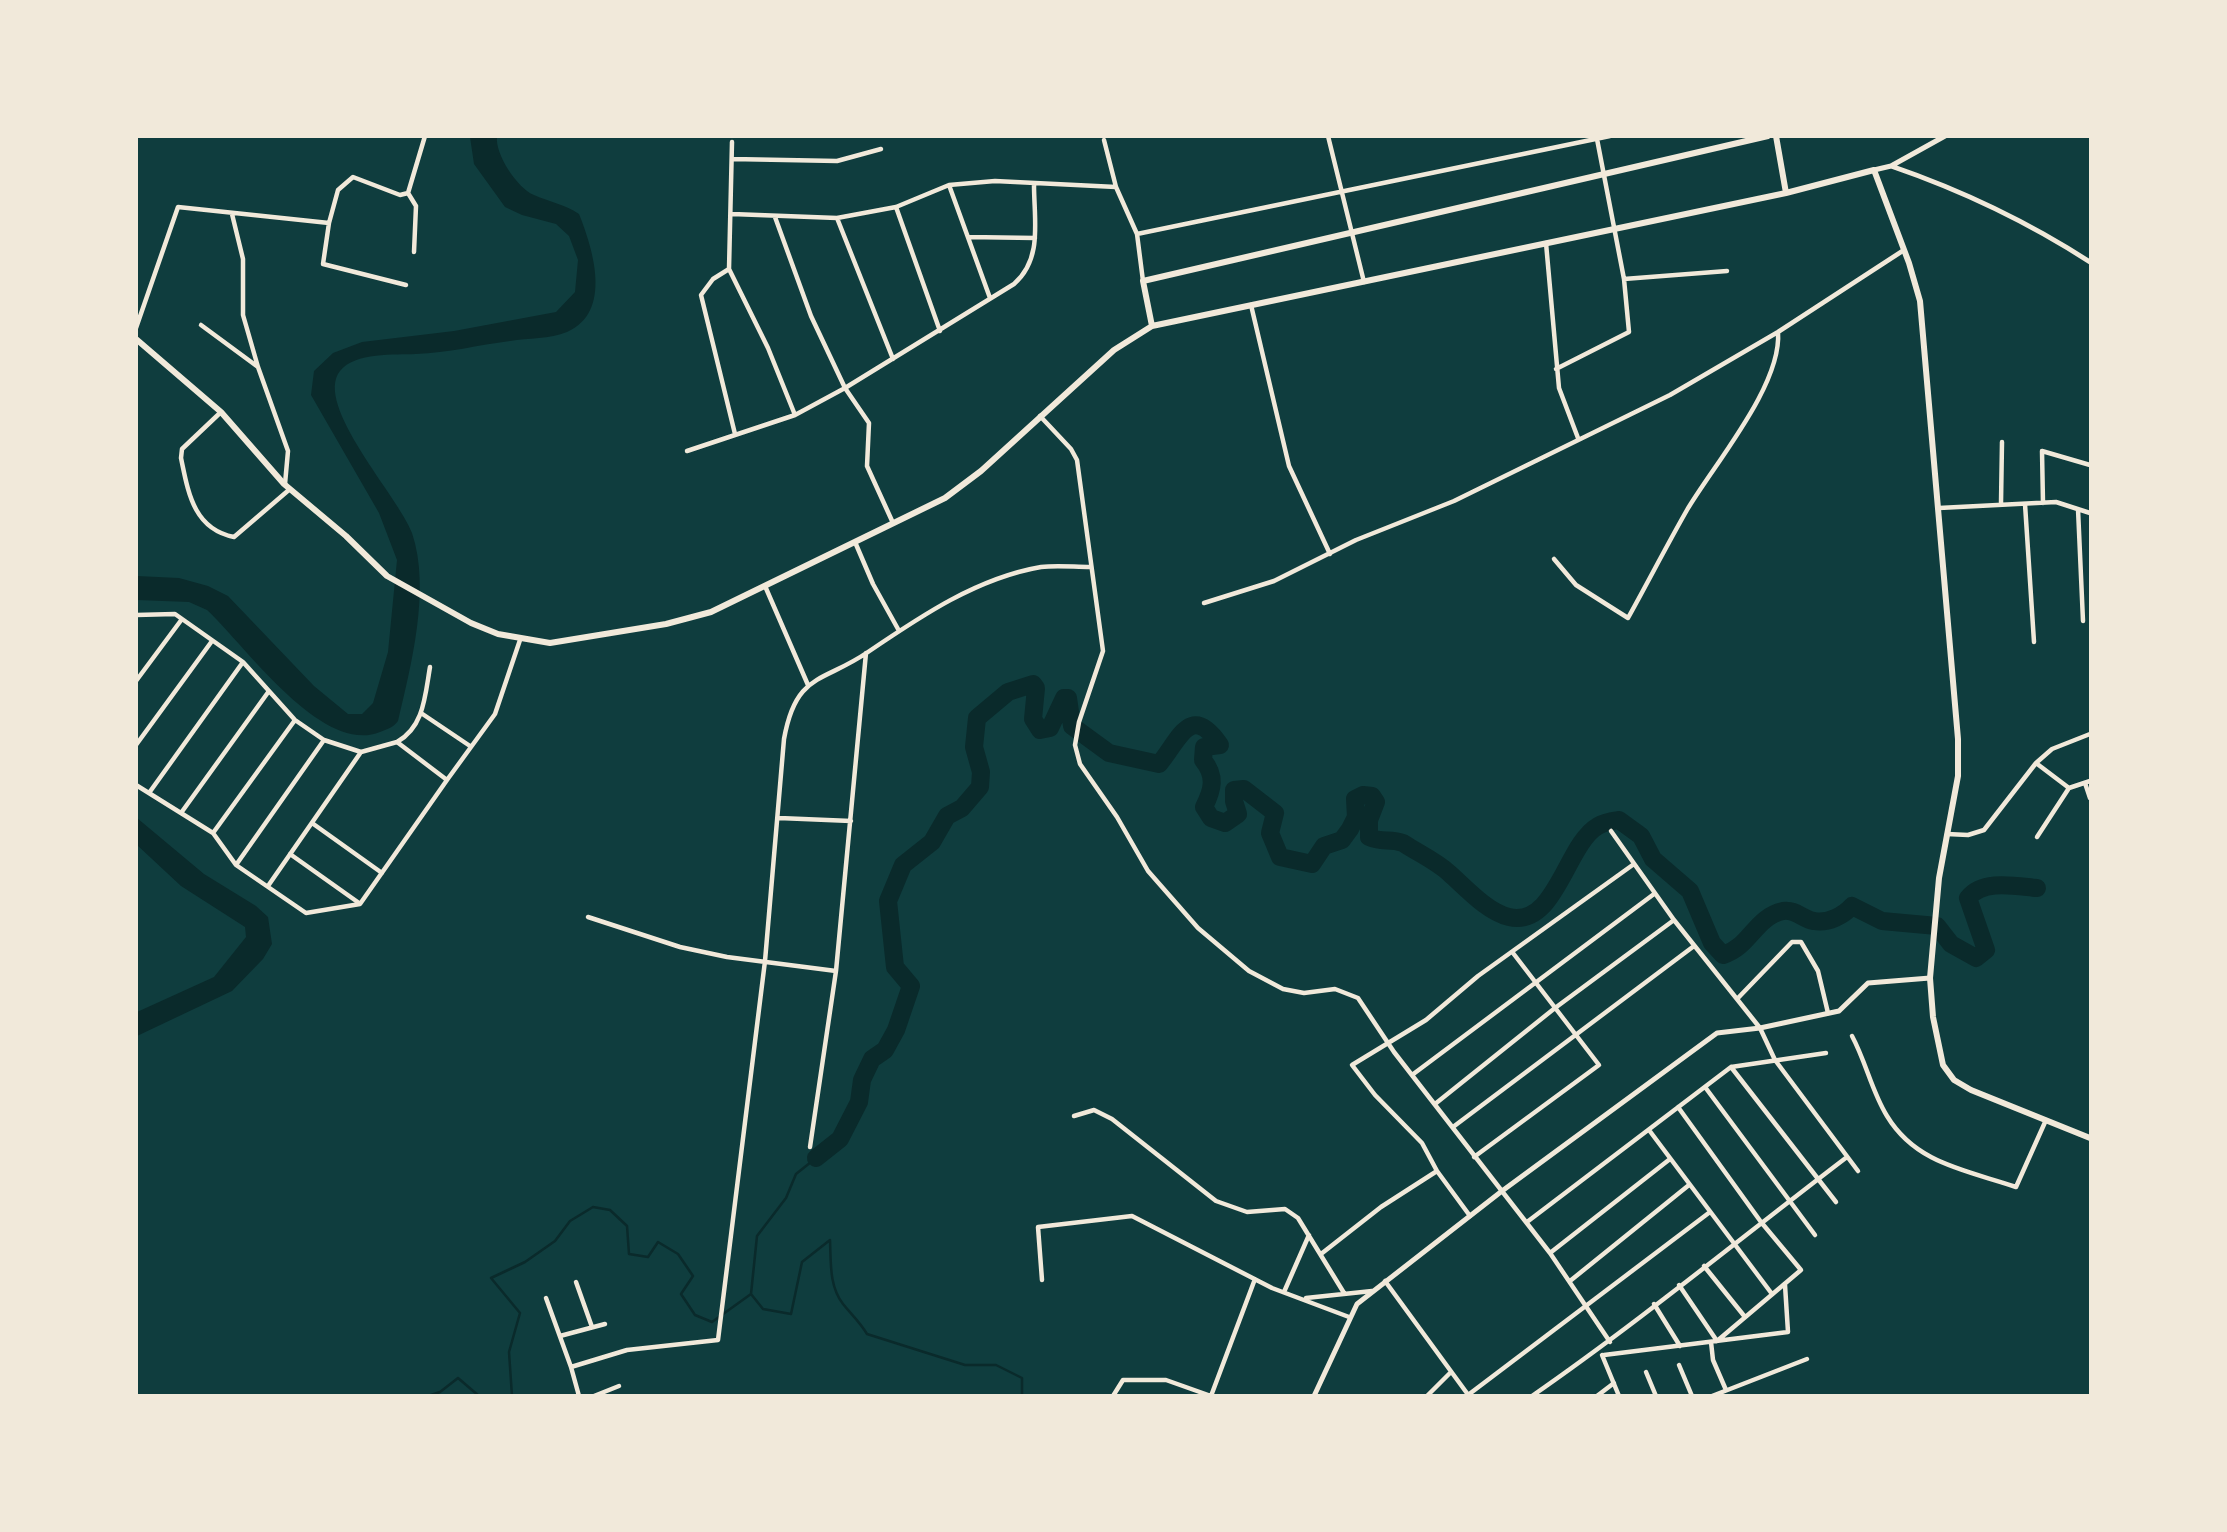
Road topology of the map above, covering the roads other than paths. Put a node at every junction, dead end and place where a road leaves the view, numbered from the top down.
1 (425, 136) edge
2 (1328, 136) edge
3 (1610, 136) edge
4 (1768, 136) edge
5 (1776, 136) edge
6 (1945, 136) edge
7 (1597, 139) junction
8 (1104, 140) dead end
9 (732, 142) dead end
10 (881, 149) dead end
11 (732, 159) junction
12 (1891, 166) junction
13 (1874, 170) junction
14 (1604, 173) junction
15 (949, 185) junction
16 (1034, 185) junction
17 (1116, 187) junction
18 (408, 192) junction
19 (1786, 193) junction
20 (1343, 194) junction
21 (896, 207) junction
22 (232, 214) junction
23 (732, 214) junction
24 (775, 217) junction
25 (837, 218) junction
26 (329, 223) junction
27 (1615, 229) junction
28 (1353, 232) junction
29 (1137, 234) junction
30 (968, 237) junction
31 (1035, 237) junction
32 (1546, 243) junction
33 (1904, 250) junction
34 (414, 252) dead end
35 (2091, 262) edge
36 (729, 268) junction
37 (1727, 271) dead end
38 (1624, 279) junction
39 (1143, 281) junction
40 (1364, 282) junction
41 (406, 285) dead end
42 (990, 298) junction
43 (1251, 305) junction
44 (201, 325) dead end
45 (1152, 326) junction
46 (136, 328) edge
47 (940, 331) junction
48 (1778, 332) junction
49 (136, 339) edge
50 (893, 359) junction
51 (258, 368) junction
52 (1556, 369) junction
53 (845, 388) junction
54 (221, 412) junction
55 (795, 415) junction
56 (1039, 415) junction
57 (735, 434) junction
58 (1578, 438) junction
59 (2002, 442) dead end
60 (687, 451) dead end
61 (2091, 465) edge
62 (287, 486) junction
63 (2001, 503) junction
64 (2043, 503) junction
65 (2025, 505) junction
66 (1939, 508) junction
67 (2078, 509) junction
68 (2091, 513) edge
69 (893, 523) junction
70 (854, 541) junction
71 (1330, 554) junction
72 (1554, 559) dead end
73 (1090, 567) junction
74 (765, 586) junction
75 (1204, 603) dead end
76 (136, 615) edge
77 (182, 619) junction
78 (2083, 621) dead end
79 (898, 629) junction
80 (212, 640) junction
81 (520, 640) junction
82 (2034, 642) dead end
83 (866, 653) junction
84 (243, 662) junction
85 (430, 667) dead end
86 (136, 681) edge
87 (808, 685) junction
88 (269, 691) junction
89 (421, 713) junction
90 (295, 720) junction
91 (2091, 734) edge
92 (324, 740) junction
93 (397, 742) junction
94 (136, 745) edge
95 (470, 746) junction
96 (362, 752) junction
97 (2036, 763) junction
98 (447, 780) junction
99 (2088, 782) edge
100 (136, 785) edge
101 (2069, 788) junction
102 (149, 793) junction
103 (2091, 798) edge
104 (181, 813) junction
105 (779, 818) junction
106 (851, 821) junction
107 (312, 823) junction
108 (1611, 831) dead end
109 (213, 833) junction
110 (1947, 834) junction
111 (2037, 837) dead end
112 (290, 854) junction
113 (1634, 864) junction
114 (236, 865) junction
115 (382, 873) junction
116 (268, 887) junction
117 (1654, 894) junction
118 (360, 904) junction
119 (587, 917) dead end
120 (1674, 920) junction
121 (1694, 946) junction
122 (1513, 953) junction
123 (765, 961) junction
124 (836, 971) junction
125 (1930, 978) junction
126 (1535, 983) junction
127 (1738, 998) junction
128 (1555, 1009) junction
129 (1828, 1013) junction
130 (1760, 1028) junction
131 (1575, 1036) junction
132 (1852, 1037) dead end
133 (1391, 1043) junction
134 (1826, 1053) dead end
135 (1775, 1060) junction
136 (1731, 1067) junction
137 (1412, 1075) junction
138 (1704, 1087) junction
139 (1435, 1104) junction
140 (1678, 1107) junction
141 (1074, 1116) dead end
142 (2046, 1120) junction
143 (1453, 1127) junction
144 (1648, 1130) junction
145 (2091, 1138) edge
146 (810, 1147) dead end
147 (1474, 1157) junction
148 (1847, 1157) junction
149 (1670, 1159) junction
150 (1437, 1171) junction
151 (1858, 1171) dead end
152 (1818, 1179) junction
153 (1689, 1185) junction
154 (1503, 1191) junction
155 (1789, 1201) junction
156 (1836, 1202) dead end
157 (1710, 1212) junction
158 (1470, 1216) junction
159 (1761, 1222) junction
160 (1527, 1223) junction
161 (1309, 1234) junction
162 (1815, 1235) dead end
163 (1733, 1244) junction
164 (1549, 1253) junction
165 (1321, 1254) junction
166 (1704, 1265) junction
167 (1255, 1279) junction
168 (1042, 1280) dead end
169 (1570, 1280) junction
170 (1385, 1281) junction
171 (576, 1282) dead end
172 (1679, 1284) junction
173 (1785, 1284) junction
174 (1372, 1291) junction
175 (1284, 1292) junction
176 (1344, 1293) junction
177 (1772, 1294) junction
178 (545, 1298) dead end
179 (1305, 1298) junction
180 (1654, 1304) junction
181 (1588, 1305) junction
182 (1349, 1317) junction
183 (1745, 1317) junction
184 (605, 1324) dead end
185 (592, 1327) junction
186 (560, 1336) junction
187 (1610, 1342) junction
188 (1714, 1342) junction
189 (1680, 1346) junction
190 (1596, 1352) junction
191 (1604, 1355) junction
192 (1807, 1359) dead end
193 (1679, 1365) dead end
194 (571, 1367) junction
195 (1451, 1372) junction
196 (1646, 1372) dead end
197 (1614, 1383) junction
198 (619, 1386) dead end
199 (1726, 1390) junction
200 (579, 1395) edge
201 (594, 1395) edge
202 (1113, 1395) edge
203 (1211, 1395) edge
204 (1314, 1395) edge
205 (1427, 1395) edge
206 (1468, 1395) edge
207 (1532, 1395) edge
208 (1597, 1395) edge
209 (1619, 1395) edge
210 (1656, 1395) edge
211 (1692, 1395) edge
212 (1712, 1395) edge

1 - 18 street
2 - 20 street
3 - 7 street
4 - 14 main road
5 - 19 main road
6 - 12 street
7 - 14 street
7 - 20 street
8 - 17 street
9 - 11 street
10 - 11 street
11 - 23 street
12 - 13 street
12 - 35 street
13 - 19 main road
13 - 33 main road
14 - 27 street
14 - 28 main road
15 - 16 street
15 - 21 street
15 - 30 street
16 - 17 street
16 - 31 street
17 - 29 street
18 - 26 street
18 - 34 street
19 - 27 main road
20 - 28 street
20 - 29 street
21 - 25 street
21 - 47 street
22 - 26 street
22 - 46 street
22 - 51 street
23 - 24 street
23 - 36 street
24 - 25 street
24 - 53 street
25 - 50 street
26 - 41 street
27 - 32 main road
27 - 38 street
28 - 39 main road
28 - 40 street
29 - 39 street
30 - 31 street
30 - 42 street
31 - 42 street
32 - 40 main road
32 - 52 street
33 - 48 street
33 - 66 main road
36 - 55 street
36 - 57 street
37 - 38 street
38 - 52 street
39 - 45 main road
40 - 43 main road
42 - 47 street
43 - 45 main road
43 - 71 street
44 - 51 street
45 - 56 main road
47 - 50 street
48 - 58 street
48 - 72 street
49 - 54 main road
50 - 53 street
51 - 62 street
52 - 58 street
53 - 55 street
53 - 69 street
54 - 62 main road
54 - 62 street
55 - 57 street
56 - 69 main road
56 - 73 street
57 - 60 street
58 - 71 street
59 - 63 street
61 - 64 street
62 - 81 main road
63 - 65 street
63 - 66 street
64 - 65 street
64 - 67 street
65 - 82 street
66 - 110 main road
67 - 68 street
67 - 78 street
69 - 70 main road
70 - 74 main road
70 - 79 street
71 - 75 street
73 - 79 street
73 - 133 street
74 - 81 main road
74 - 87 street
76 - 77 street
77 - 80 street
77 - 86 street
79 - 83 street
80 - 84 street
80 - 94 street
81 - 95 street
83 - 87 street
83 - 106 street
84 - 88 street
84 - 102 street
85 - 89 street
87 - 105 street
88 - 90 street
88 - 104 street
89 - 93 street
89 - 95 street
90 - 92 street
90 - 109 street
91 - 97 street
92 - 96 street
92 - 114 street
93 - 96 street
93 - 98 street
95 - 98 street
96 - 107 street
97 - 101 street
97 - 110 street
98 - 115 street
99 - 101 street
99 - 103 street
100 - 102 street
101 - 111 street
102 - 104 street
104 - 109 street
105 - 106 street
105 - 123 street
106 - 124 street
107 - 112 street
107 - 115 street
108 - 113 street
109 - 114 street
110 - 125 main road
112 - 116 street
112 - 118 street
113 - 117 street
113 - 122 street
114 - 116 street
115 - 118 street
116 - 118 street
117 - 120 street
117 - 126 street
119 - 123 street
120 - 121 street
120 - 128 street
121 - 127 street
121 - 131 street
122 - 126 street
122 - 133 street
123 - 124 street
123 - 194 street
124 - 146 street
125 - 129 street
125 - 142 main road
126 - 128 street
126 - 137 street
127 - 129 street
127 - 130 street
128 - 131 street
128 - 139 street
129 - 130 street
130 - 135 street
130 - 154 street
131 - 143 street
131 - 147 street
132 - 142 street
133 - 137 street
133 - 150 street
134 - 135 street
135 - 136 street
135 - 148 street
136 - 138 street
136 - 152 street
137 - 139 street
138 - 140 street
138 - 155 street
139 - 143 street
140 - 144 street
140 - 159 street
141 - 161 street
142 - 145 main road
143 - 147 street
144 - 149 street
144 - 160 street
147 - 154 street
148 - 151 street
148 - 152 street
149 - 153 street
149 - 164 street
150 - 158 street
150 - 165 street
152 - 155 street
152 - 156 street
153 - 157 street
153 - 169 street
154 - 158 street
154 - 160 street
155 - 159 street
155 - 162 street
157 - 163 street
157 - 181 street
158 - 170 street
159 - 163 street
159 - 173 street
160 - 164 street
161 - 165 street
161 - 175 street
163 - 166 street
163 - 177 street
164 - 169 street
165 - 176 street
166 - 172 street
166 - 183 street
167 - 168 street
167 - 175 street
167 - 203 street
169 - 181 street
170 - 174 street
170 - 195 street
171 - 185 street
172 - 180 street
172 - 188 street
173 - 177 street
173 - 188 street
174 - 176 street
174 - 182 street
175 - 179 street
176 - 179 street
177 - 183 street
178 - 186 street
179 - 182 street
180 - 187 street
180 - 189 street
181 - 187 street
181 - 206 street
182 - 204 street
183 - 188 street
184 - 185 street
185 - 186 street
186 - 194 street
187 - 190 street
188 - 189 street
188 - 199 street
189 - 191 street
190 - 191 street
190 - 207 street
191 - 197 street
192 - 199 street
193 - 211 street
194 - 200 street
195 - 205 street
195 - 206 street
196 - 210 street
197 - 208 street
197 - 209 street
198 - 201 street
199 - 212 street
202 - 203 street

